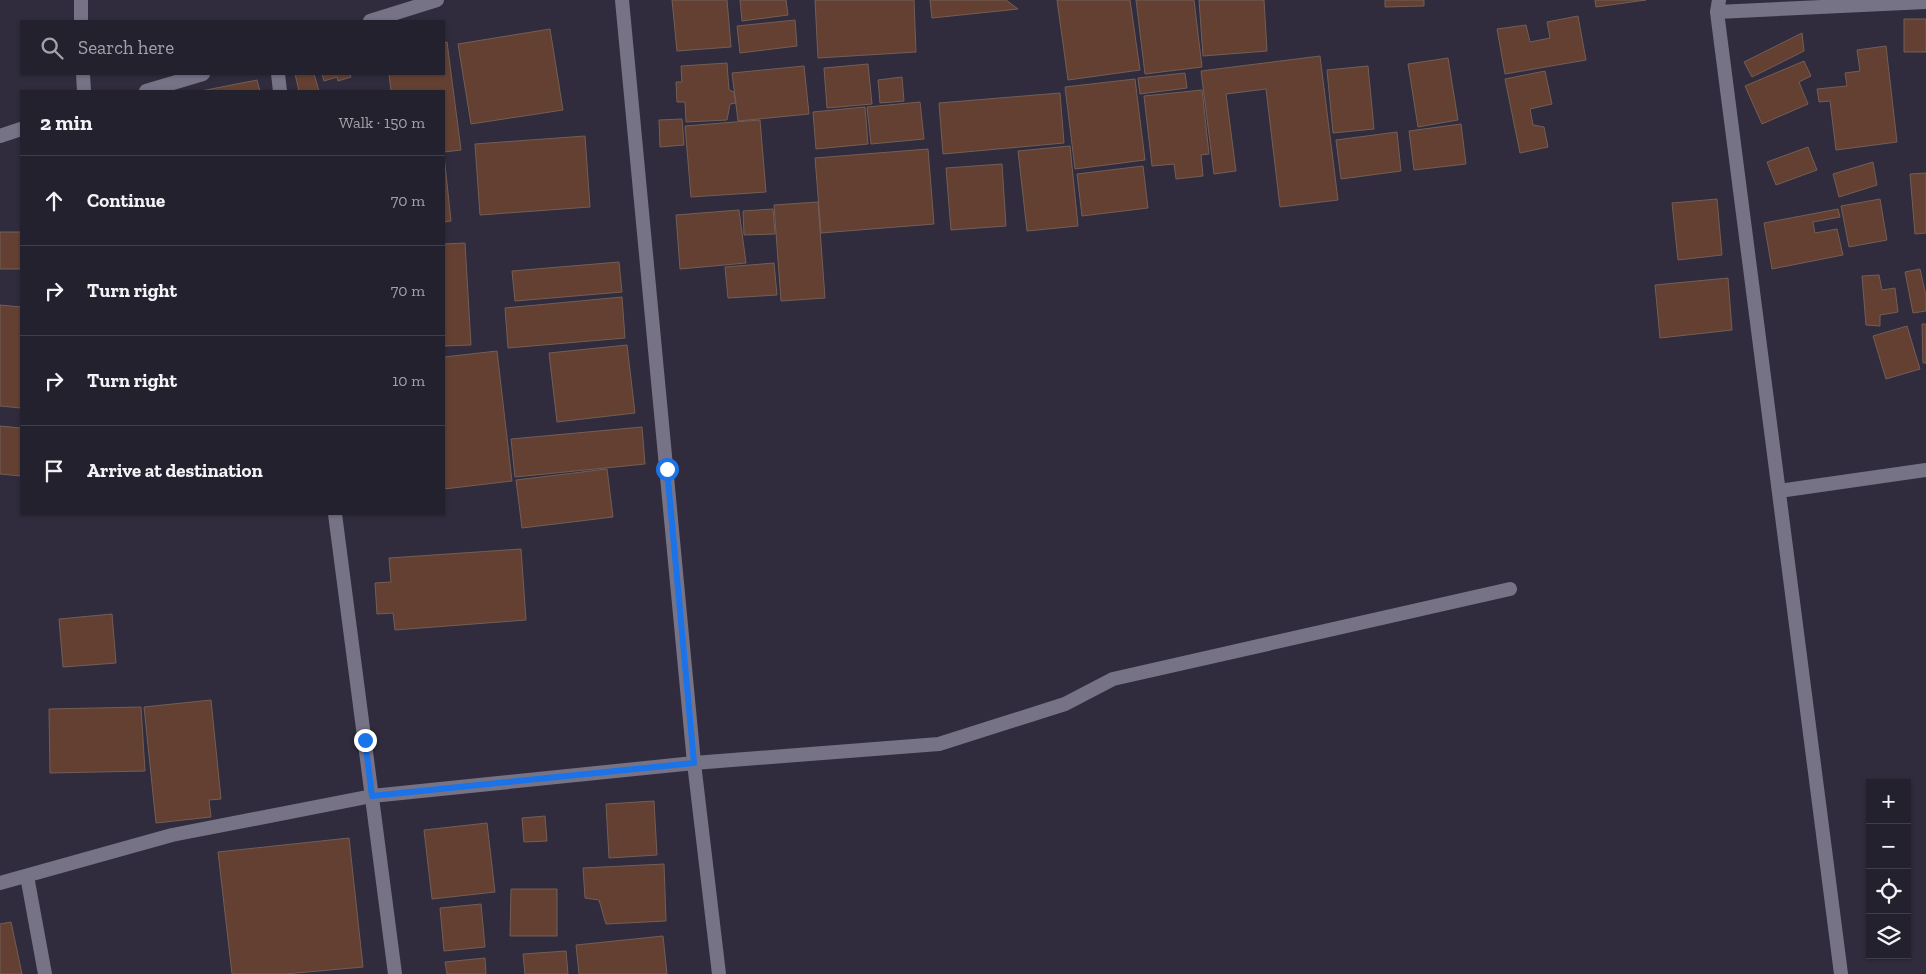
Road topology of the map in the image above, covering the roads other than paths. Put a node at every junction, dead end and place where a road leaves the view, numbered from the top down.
1 (81, 0) edge
2 (437, 0) edge
3 (622, 0) edge
4 (1926, 2) edge
5 (1718, 6) edge
6 (81, 20) edge
7 (373, 20) edge
8 (83, 75) edge
9 (200, 75) edge
10 (278, 75) edge
11 (84, 90) edge
12 (149, 90) edge
13 (280, 90) edge
14 (20, 129) edge
15 (0, 136) edge
16 (1926, 470) edge
17 (1779, 491) junction
18 (335, 515) edge
19 (1510, 589) dead end
20 (694, 763) junction
21 (372, 796) junction
22 (27, 876) junction
23 (0, 883) edge
24 (45, 974) edge
25 (395, 974) edge
26 (719, 974) edge
27 (1841, 974) edge

1 - 6 street
2 - 7 street
3 - 20 street
4 - 5 street
5 - 17 street
8 - 11 street
9 - 12 street
10 - 13 street
14 - 15 street
16 - 17 street
17 - 27 street
18 - 21 street
19 - 20 street
20 - 21 street
20 - 26 street
21 - 22 street
21 - 25 street
22 - 23 street
22 - 24 street

